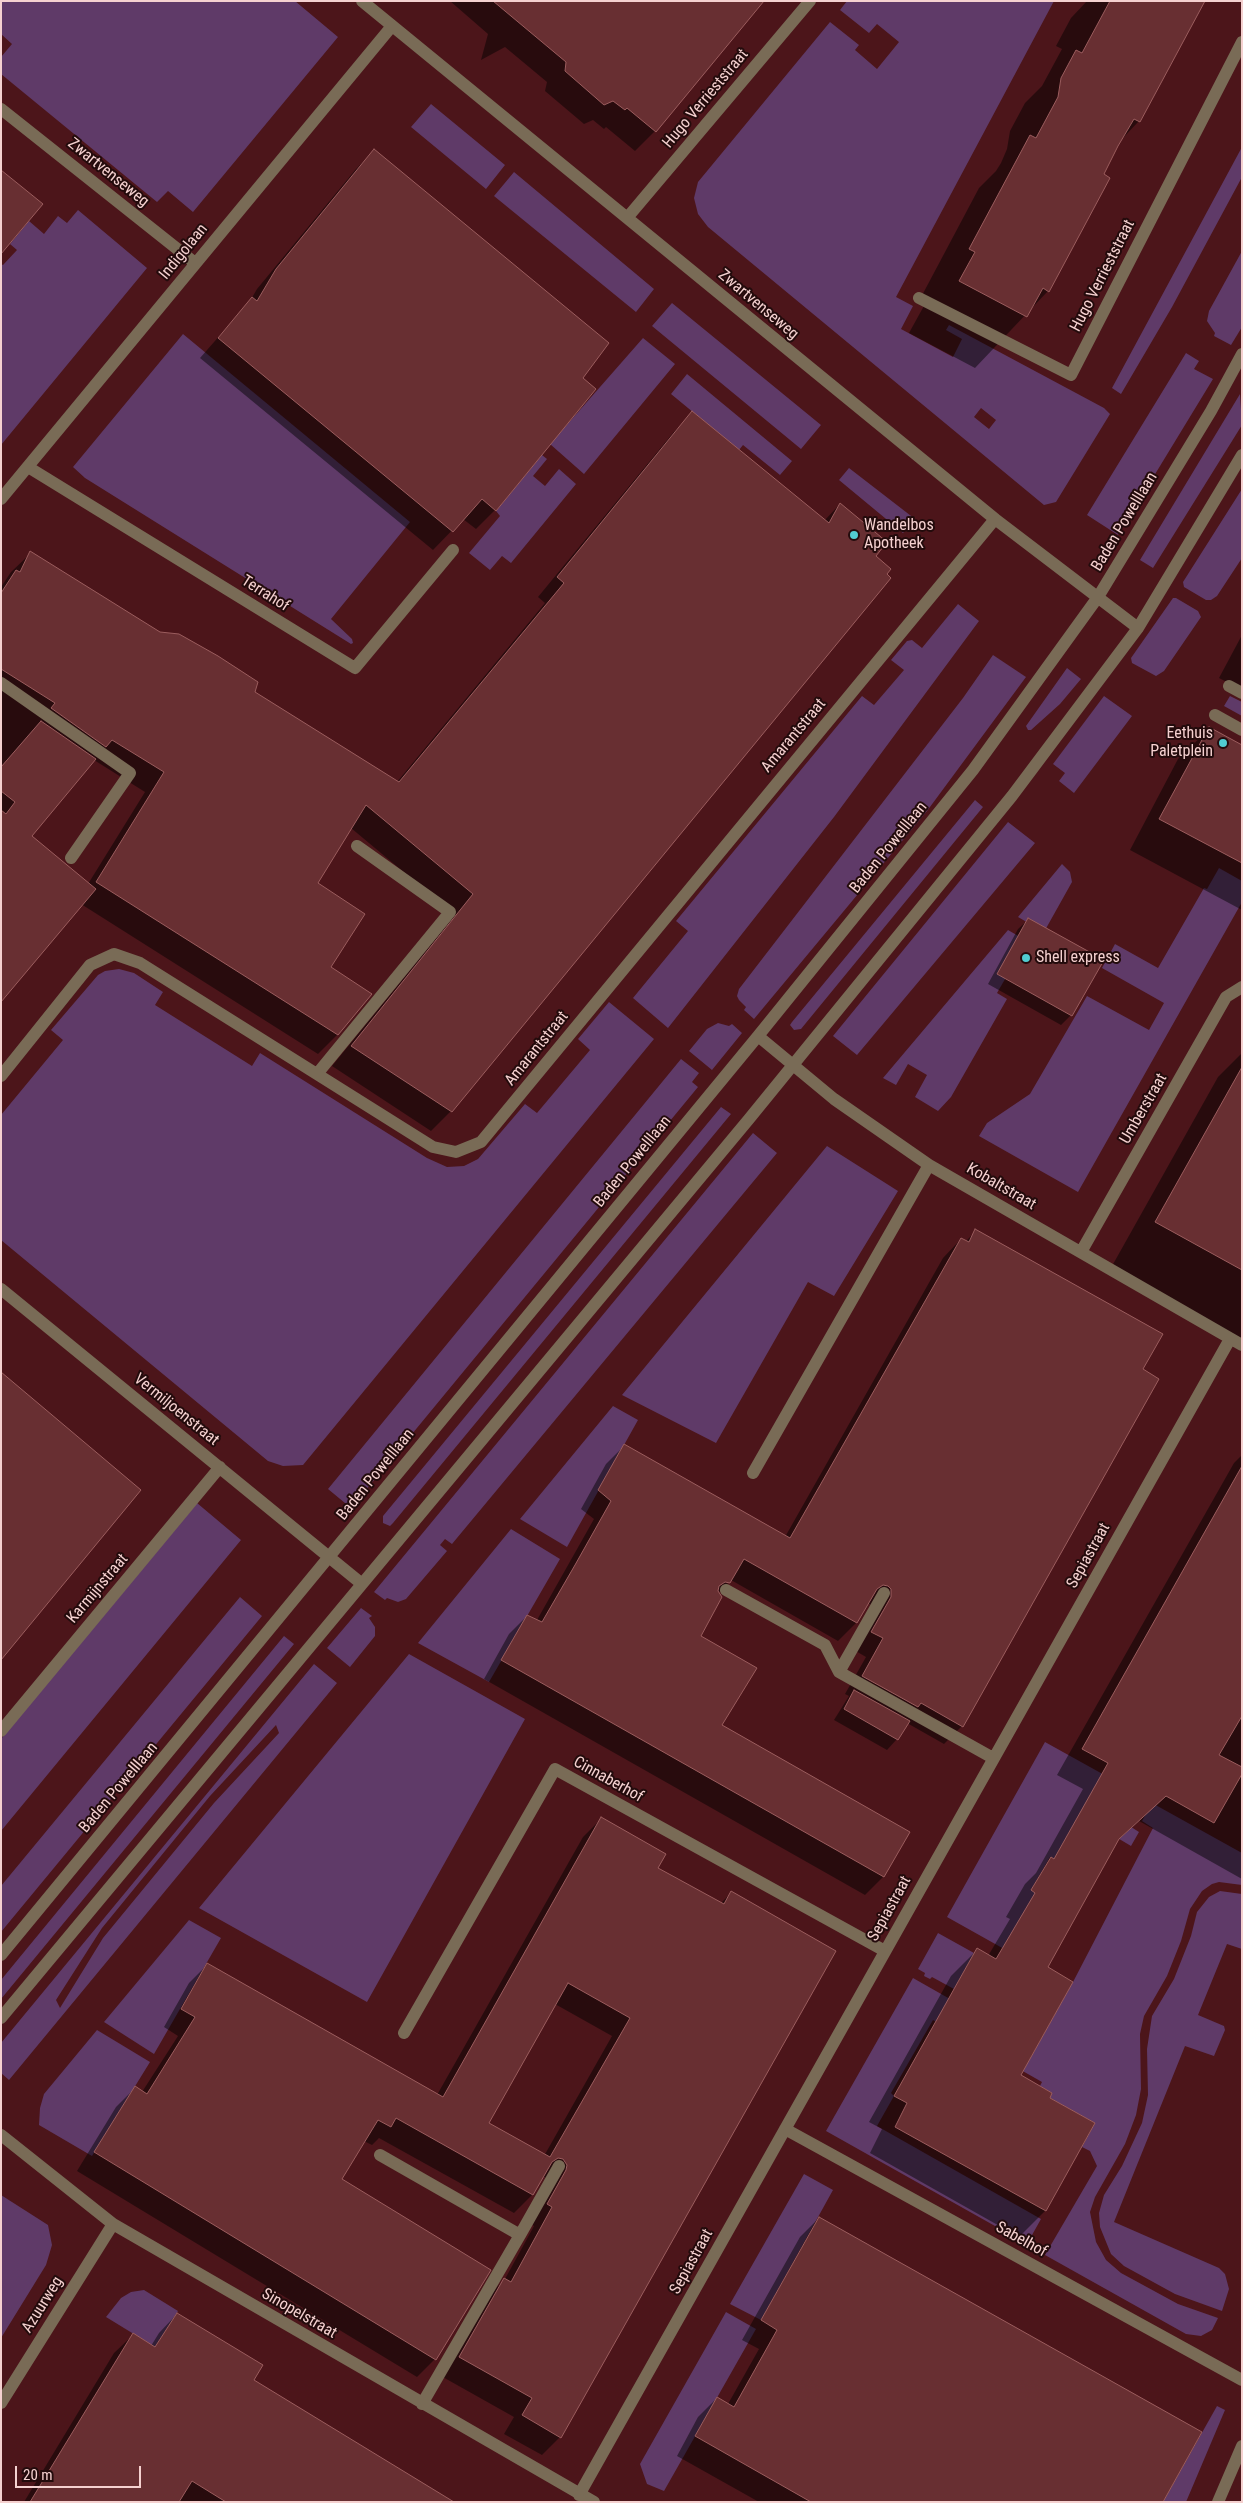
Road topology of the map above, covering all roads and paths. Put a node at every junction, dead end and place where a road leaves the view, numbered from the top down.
1 (362, 1) edge
2 (810, 1) edge
3 (392, 26) junction
4 (1242, 42) edge
5 (1, 109) edge
6 (627, 218) junction
7 (196, 264) junction
8 (919, 298) dead end
9 (1242, 354) edge
10 (1242, 455) edge
11 (28, 467) junction
12 (1, 499) edge
13 (994, 519) junction
14 (453, 550) dead end
15 (1098, 597) junction
16 (1138, 628) junction
17 (1, 684) edge
18 (1229, 686) dead end
19 (1242, 693) edge
20 (1215, 715) dead end
21 (1242, 730) edge
22 (356, 846) dead end
23 (71, 858) dead end
24 (1242, 987) edge
25 (758, 1036) junction
26 (793, 1065) junction
27 (317, 1074) junction
28 (1, 1076) edge
29 (929, 1165) junction
30 (1081, 1252) junction
31 (1, 1289) edge
32 (1230, 1339) junction
33 (1242, 1346) edge
34 (220, 1467) junction
35 (754, 1473) dead end
36 (329, 1557) junction
37 (362, 1584) junction
38 (726, 1590) dead end
39 (884, 1593) dead end
40 (839, 1672) junction
41 (1, 1731) edge
42 (993, 1758) junction
43 (885, 1951) junction
44 (1, 1955) edge
45 (1, 2018) edge
46 (404, 2033) dead end
47 (785, 2129) junction
48 (1, 2135) edge
49 (380, 2155) dead end
50 (559, 2166) dead end
51 (113, 2224) junction
52 (520, 2235) junction
53 (1242, 2380) edge
54 (1, 2403) edge
55 (422, 2404) junction
56 (1242, 2446) edge
57 (579, 2495) junction
58 (594, 2502) edge
59 (1218, 2502) edge

1 - 3 street, Zwartvenseweg
2 - 6 street, Hugo Verrieststraat
3 - 6 street, Zwartvenseweg
3 - 7 street, Indigolaan
4 - 8 street, Hugo Verrieststraat
5 - 7 street, Zwartvenseweg
6 - 13 street, Zwartvenseweg
7 - 11 street, Indigolaan
9 - 15 street, Baden Powelllaan
10 - 16 street
11 - 12 street, Indigolaan
11 - 14 street, Terrahof
13 - 15 street, Zwartvenseweg
13 - 27 street, Amarantstraat
15 - 16 street, Zwartvenseweg
15 - 25 street, Baden Powelllaan
16 - 26 street
17 - 23 street
18 - 19 street
20 - 21 street
22 - 27 street
24 - 30 street, Umberstraat
25 - 26 street, Kobaltstraat
25 - 36 street, Baden Powelllaan
26 - 29 street, Kobaltstraat
26 - 37 street
27 - 28 street, Amarantstraat
29 - 30 street, Kobaltstraat
29 - 35 street
30 - 32 street, Kobaltstraat
31 - 34 street, Vermiljoenstraat
32 - 33 street, Kobaltstraat
32 - 42 street, Sepiastraat
34 - 36 street, Vermiljoenstraat
34 - 41 street, Karmijnstraat
36 - 37 street, Vermiljoenstraat
36 - 44 street, Baden Powelllaan
37 - 45 street
38 - 40 street
39 - 40 street
40 - 42 street
42 - 43 street, Sepiastraat
43 - 46 street, Cinnaberhof
43 - 47 street, Sepiastraat
47 - 53 street, Sabelhof
47 - 57 street, Sepiastraat
48 - 51 street, Sinopelstraat
49 - 52 street
50 - 52 street
51 - 54 street, Azuurweg
51 - 55 street, Sinopelstraat
52 - 55 street
55 - 57 street, Sinopelstraat
56 - 59 street
57 - 58 street, Sinopelstraat

